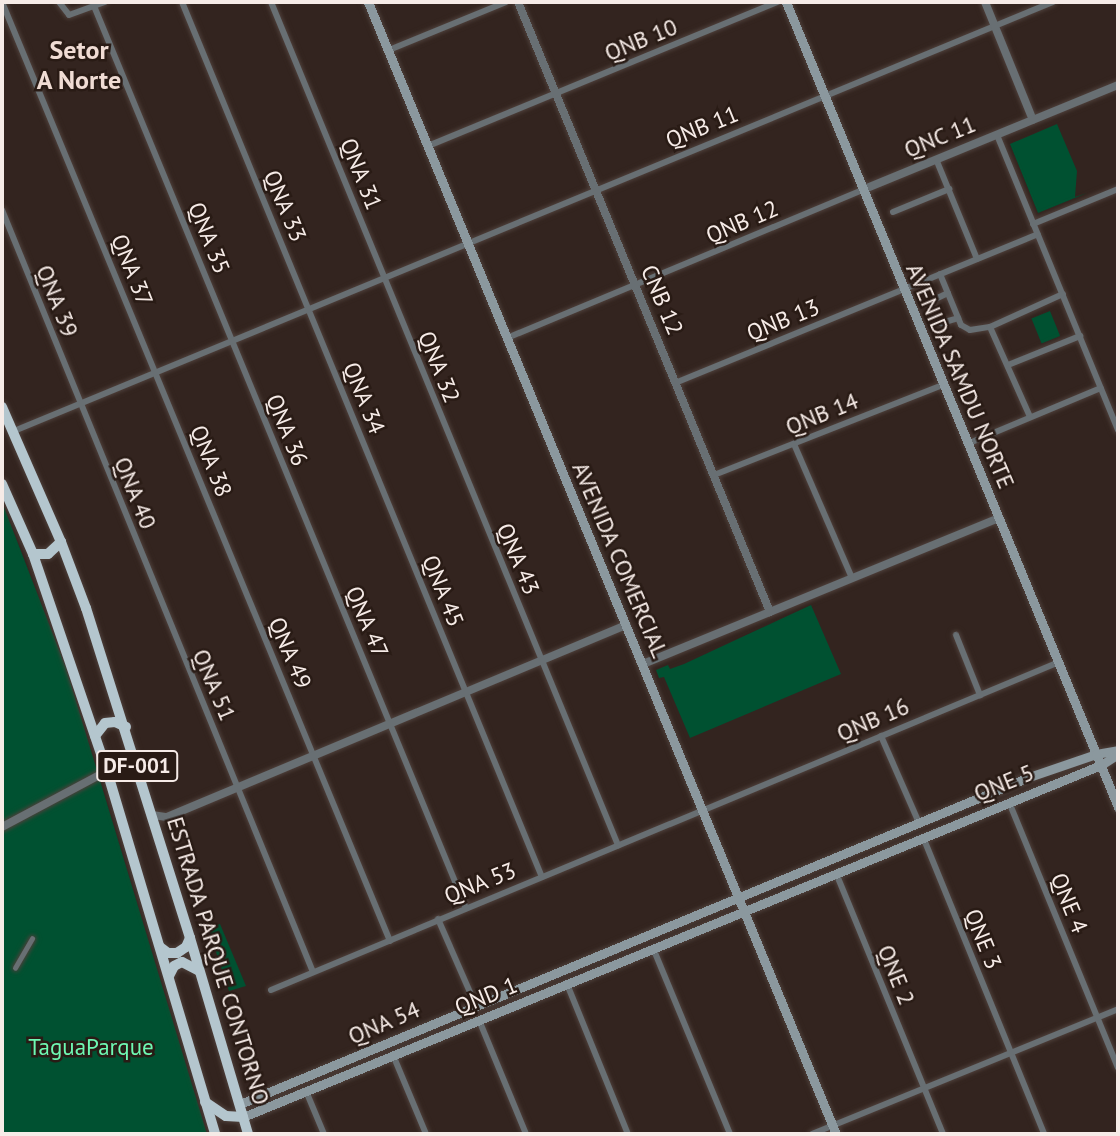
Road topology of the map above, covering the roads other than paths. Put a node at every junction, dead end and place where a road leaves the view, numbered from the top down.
1 (2, 2) edge
2 (59, 2) edge
3 (106, 2) edge
4 (182, 2) edge
5 (271, 2) edge
6 (368, 2) edge
7 (506, 2) edge
8 (518, 2) edge
9 (778, 2) edge
10 (786, 2) edge
11 (985, 2) edge
12 (1053, 2) edge
13 (94, 6) junction
14 (995, 25) junction
15 (389, 50) junction
16 (1118, 86) edge
17 (555, 94) junction
18 (822, 96) junction
19 (1033, 120) junction
20 (997, 135) junction
21 (428, 146) junction
22 (936, 159) junction
23 (949, 189) junction
24 (1118, 189) edge
25 (595, 190) junction
26 (862, 190) junction
27 (2, 211) edge
28 (893, 212) dead end
29 (1033, 224) junction
30 (1038, 234) junction
31 (468, 241) junction
32 (977, 259) junction
33 (940, 274) junction
34 (384, 276) junction
35 (635, 286) junction
36 (904, 289) junction
37 (948, 293) junction
38 (1063, 294) junction
39 (309, 308) junction
40 (960, 321) junction
41 (990, 327) junction
42 (1080, 336) junction
43 (506, 338) junction
44 (232, 340) junction
45 (1008, 365) junction
46 (156, 372) junction
47 (676, 383) junction
48 (942, 385) junction
49 (1101, 388) junction
50 (80, 403) junction
51 (2, 407) edge
52 (1030, 417) junction
53 (1118, 430) edge
54 (14, 431) junction
55 (794, 444) junction
56 (967, 444) junction
57 (462, 470) joint
58 (714, 475) junction
59 (2, 484) edge
60 (387, 502) joint
61 (999, 518) junction
62 (309, 533) joint
63 (61, 542) junction
64 (33, 554) junction
65 (233, 564) joint
66 (852, 578) junction
67 (158, 596) joint
68 (770, 612) junction
69 (626, 625) junction
70 (957, 635) dead end
71 (541, 660) junction
72 (1057, 663) junction
73 (643, 664) junction
74 (466, 693) junction
75 (980, 695) junction
76 (391, 724) junction
77 (125, 727) junction
78 (95, 736) junction
79 (881, 736) junction
80 (1118, 752) edge
81 (1096, 754) junction
82 (314, 756) junction
83 (1101, 765) junction
84 (1051, 768) junction
85 (107, 771) junction
86 (1029, 777) junction
87 (1055, 783) junction
88 (238, 787) junction
89 (1035, 791) junction
90 (1009, 802) junction
91 (1118, 807) edge
92 (703, 810) junction
93 (152, 815) junction
94 (167, 817) junction
95 (919, 823) junction
96 (2, 827) edge
97 (157, 831) junction
98 (923, 837) junction
99 (618, 845) junction
100 (822, 863) junction
101 (832, 875) junction
102 (542, 877) junction
103 (738, 897) junction
104 (466, 908) junction
105 (744, 911) junction
106 (438, 919) junction
107 (685, 919) junction
108 (691, 933) junction
109 (190, 938) junction
110 (32, 939) dead end
111 (390, 941) junction
112 (160, 947) junction
113 (653, 948) junction
114 (15, 968) dead end
115 (198, 970) junction
116 (313, 972) junction
117 (169, 976) junction
118 (567, 984) junction
119 (526, 985) junction
120 (271, 990) dead end
121 (509, 992) junction
122 (530, 999) junction
123 (514, 1005) junction
124 (476, 1006) junction
125 (1118, 1009) edge
126 (1097, 1018) junction
127 (479, 1020) junction
128 (1011, 1054) junction
129 (393, 1055) junction
130 (1118, 1068) edge
131 (275, 1089) junction
132 (924, 1090) junction
133 (306, 1091) junction
134 (205, 1102) junction
135 (280, 1102) junction
136 (240, 1104) junction
137 (243, 1117) junction
138 (834, 1130) edge
139 (215, 1134) edge
140 (248, 1134) edge
141 (324, 1134) edge
142 (426, 1134) edge
143 (526, 1134) edge
144 (628, 1134) edge
145 (730, 1134) edge
146 (813, 1134) edge
147 (943, 1134) edge
148 (1044, 1134) edge

1 - 46 street, QNA 37
2 - 13 street
3 - 13 street
4 - 39 street, QNA 33
5 - 34 street, QNA 31
6 - 15 main road, AVENIDA COMERCIAL
7 - 15 street
8 - 17 street, CNB 12
9 - 17 street, QNB 10
10 - 18 main road, AVENIDA SAMDU NORTE
11 - 14 street
12 - 14 street, QNB 11
13 - 44 street, QNA 35
14 - 18 street, QNB 11
14 - 19 street
15 - 21 main road, AVENIDA COMERCIAL
16 - 19 street, QNC 11
17 - 21 street, QNB 10
17 - 25 street, CNB 12
18 - 25 street, QNB 11
18 - 26 main road, AVENIDA SAMDU NORTE
19 - 20 street, QNC 11
20 - 22 street, QNC 11
20 - 29 street
21 - 31 main road, AVENIDA COMERCIAL
22 - 23 street
22 - 26 street, QNC 11
23 - 28 street
23 - 32 street
24 - 29 street
25 - 31 street, QNB 11
25 - 35 street, CNB 12
26 - 35 street, QNB 12
26 - 36 main road, AVENIDA SAMDU NORTE
27 - 50 street, QNA 39
29 - 30 street
30 - 32 street, QNB 13
30 - 38 street
31 - 34 street, QNB 11
31 - 43 main road, AVENIDA COMERCIAL
32 - 33 street, QNB 13
33 - 36 street, QNB 13
33 - 37 street
34 - 39 street, QNB 11
34 - 57 street, QNA 32
35 - 43 street, QNB 12
35 - 47 street, CNB 12
36 - 47 street, QNB 13
36 - 48 main road, AVENIDA SAMDU NORTE
37 - 40 street
37 - 40 street
38 - 41 street
38 - 42 street
39 - 44 street, QNB 11
39 - 60 street, QNA 34
40 - 41 street
41 - 45 street
42 - 45 street
42 - 49 street
43 - 69 main road, AVENIDA COMERCIAL
44 - 46 street, QNB 11
44 - 62 street, QNA 36
45 - 52 street
46 - 50 street, QNB 11
46 - 65 street, QNA 38
47 - 58 street, CNB 12
48 - 55 street, QNB 14
48 - 56 main road, AVENIDA SAMDU NORTE
49 - 52 street
49 - 53 street
50 - 54 street, QNB 11
50 - 67 street, QNA 40
51 - 54 highway, ESTRADA PARQUE CONTORNO / DF-001
52 - 56 street
54 - 63 highway, ESTRADA PARQUE CONTORNO / DF-001
55 - 58 street, QNB 14
55 - 66 street
56 - 61 main road, AVENIDA SAMDU NORTE
57 - 71 street, QNA 43
58 - 68 street, CNB 12
59 - 64 highway, DF-001
60 - 74 street, QNA 45
61 - 66 street
61 - 72 main road, AVENIDA SAMDU NORTE
62 - 76 street, QNA 47
63 - 64 highway
63 - 77 highway, ESTRADA PARQUE CONTORNO / DF-001
64 - 78 highway, DF-001
65 - 82 street, QNA 49
66 - 68 street
67 - 88 street, QNA 51
68 - 73 street
69 - 71 street
69 - 73 main road, AVENIDA COMERCIAL
70 - 75 street
71 - 74 street
71 - 99 street, QNA 43
72 - 75 street, QNB 16
72 - 81 main road, AVENIDA SAMDU NORTE
73 - 92 main road, AVENIDA COMERCIAL
74 - 76 street
74 - 102 street, QNA 45
75 - 79 street, QNB 16
76 - 82 street
76 - 104 street, QNA 47
77 - 78 highway
77 - 93 highway, ESTRADA PARQUE CONTORNO / DF-001
78 - 85 highway, DF-001
79 - 92 street, QNB 16
79 - 95 street
80 - 81 main road, QNA 54
80 - 83 main road, QNE 5
81 - 83 main road, AVENIDA SAMDU NORTE
81 - 84 main road, QNA 54
82 - 88 street
82 - 111 street, QNA 49
83 - 87 main road, QNE 5
83 - 91 main road, AVENIDA SAMDU NORTE
84 - 86 main road, QNA 54
84 - 87 main road
85 - 96 street
85 - 112 highway, DF-001
86 - 89 main road
86 - 95 main road, QNA 54
87 - 89 main road, QNE 5
88 - 94 street
88 - 116 street, QNA 51
89 - 90 main road, QNE 5
90 - 98 main road, QNE 5
90 - 126 street, QNE 4
92 - 99 street, QNA 53
92 - 103 main road, AVENIDA COMERCIAL
93 - 94 street
93 - 97 highway, ESTRADA PARQUE CONTORNO / DF-001
94 - 97 street
95 - 100 main road, QNA 54
97 - 109 highway, ESTRADA PARQUE CONTORNO / DF-001
98 - 101 main road, QNE 5
98 - 128 street, QNE 3
99 - 102 street, QNA 53
100 - 101 main road
100 - 103 main road, QNA 54
101 - 105 main road, QND 1
101 - 132 street, QNE 2
102 - 104 street, QNA 53
103 - 105 main road, AVENIDA COMERCIAL
103 - 107 main road, QNA 54
104 - 106 street, QNA 53
105 - 108 main road, QND 1
105 - 138 main road, AVENIDA COMERCIAL
106 - 111 street, QNA 53
106 - 124 street
107 - 108 main road
107 - 119 main road, QNA 54
108 - 113 main road, QND 1
109 - 112 highway
109 - 115 highway, ESTRADA PARQUE CONTORNO / DF-001
110 - 114 street
111 - 116 street, QNA 53
112 - 117 highway, DF-001
113 - 118 main road, QND 1
113 - 145 street
115 - 117 highway
115 - 136 highway, ESTRADA PARQUE CONTORNO / DF-001
116 - 120 street, QNA 53
117 - 134 highway, DF-001
118 - 122 main road, QND 1
118 - 144 street
119 - 121 main road, QNA 54
119 - 122 main road
121 - 123 main road
121 - 124 main road, QNA 54
122 - 123 main road, QND 1
123 - 127 main road, QND 1
124 - 131 main road, QNA 54
125 - 126 street
126 - 128 street
126 - 130 street, QNE 4
127 - 129 main road, QND 1
127 - 143 street
128 - 132 street
128 - 148 street, QNE 3
129 - 133 main road, QND 1
129 - 142 street
131 - 135 main road
131 - 136 main road, QNA 54
132 - 138 street
132 - 147 street, QNE 2
133 - 135 main road, QND 1
133 - 141 street
134 - 137 highway
134 - 139 highway, DF-001
135 - 137 main road, QND 1
136 - 137 highway, ESTRADA PARQUE CONTORNO / DF-001
137 - 140 highway, ESTRADA PARQUE CONTORNO / DF-001
138 - 146 street

